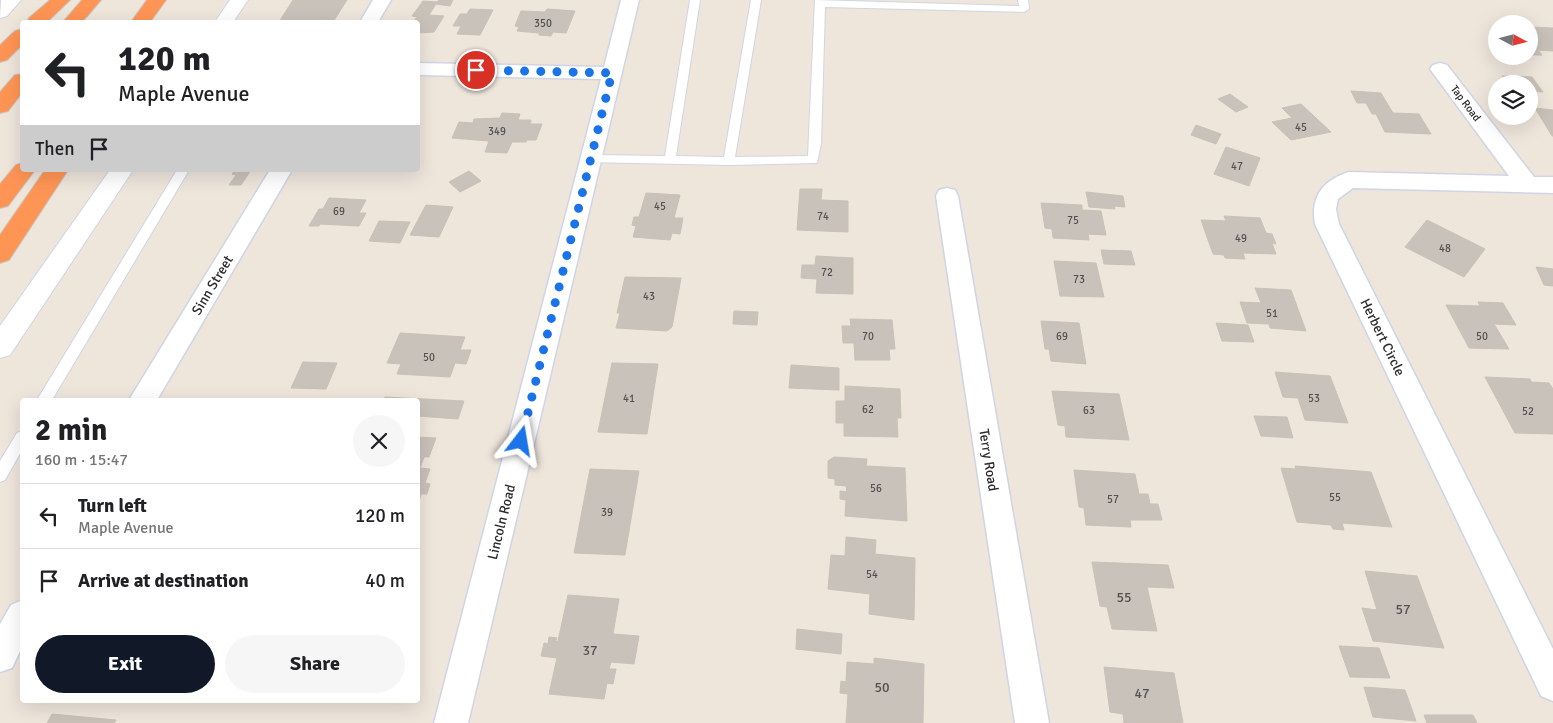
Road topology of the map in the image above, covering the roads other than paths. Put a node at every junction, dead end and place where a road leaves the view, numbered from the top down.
1 (12, 0) edge
2 (60, 0) edge
3 (92, 0) edge
4 (239, 0) edge
5 (382, 0) edge
6 (630, 0) edge
7 (695, 0) edge
8 (756, 0) edge
9 (1023, 0) edge
10 (820, 2) edge
11 (0, 12) edge
12 (38, 20) edge
13 (74, 20) edge
14 (225, 20) edge
15 (370, 20) edge
16 (20, 37) edge
17 (0, 56) edge
18 (420, 69) edge
19 (1440, 69) dead end
20 (612, 73) junction
21 (20, 82) edge
22 (0, 106) edge
23 (590, 159) junction
24 (670, 160) junction
25 (729, 161) junction
26 (22, 172) edge
27 (56, 172) edge
28 (121, 172) edge
29 (182, 172) edge
30 (280, 172) edge
31 (1540, 185) edge
32 (946, 196) dead end
33 (0, 200) edge
34 (0, 254) edge
35 (0, 347) edge
36 (45, 398) edge
37 (145, 398) edge
38 (20, 440) edge
39 (0, 475) edge
40 (20, 620) edge
41 (0, 656) edge
42 (1553, 684) edge
43 (451, 723) edge
44 (1032, 723) edge

1 - 11 main road
2 - 12 highway
3 - 13 highway
4 - 14 main road
5 - 15 street
6 - 20 street, Lincoln Road
7 - 24 lane
8 - 25 lane
9 - 10 lane
10 - 25 lane
16 - 17 highway
18 - 20 street
19 - 31 street, Tap Road
20 - 23 street, Lincoln Road
21 - 22 highway
23 - 24 lane
23 - 43 street, Lincoln Road
24 - 25 lane
26 - 33 highway
27 - 34 highway
28 - 35 main road
29 - 36 lane
30 - 37 street, Sinn Street
31 - 42 street, Herbert Circle
32 - 44 street, Terry Road
38 - 39 lane
40 - 41 street

